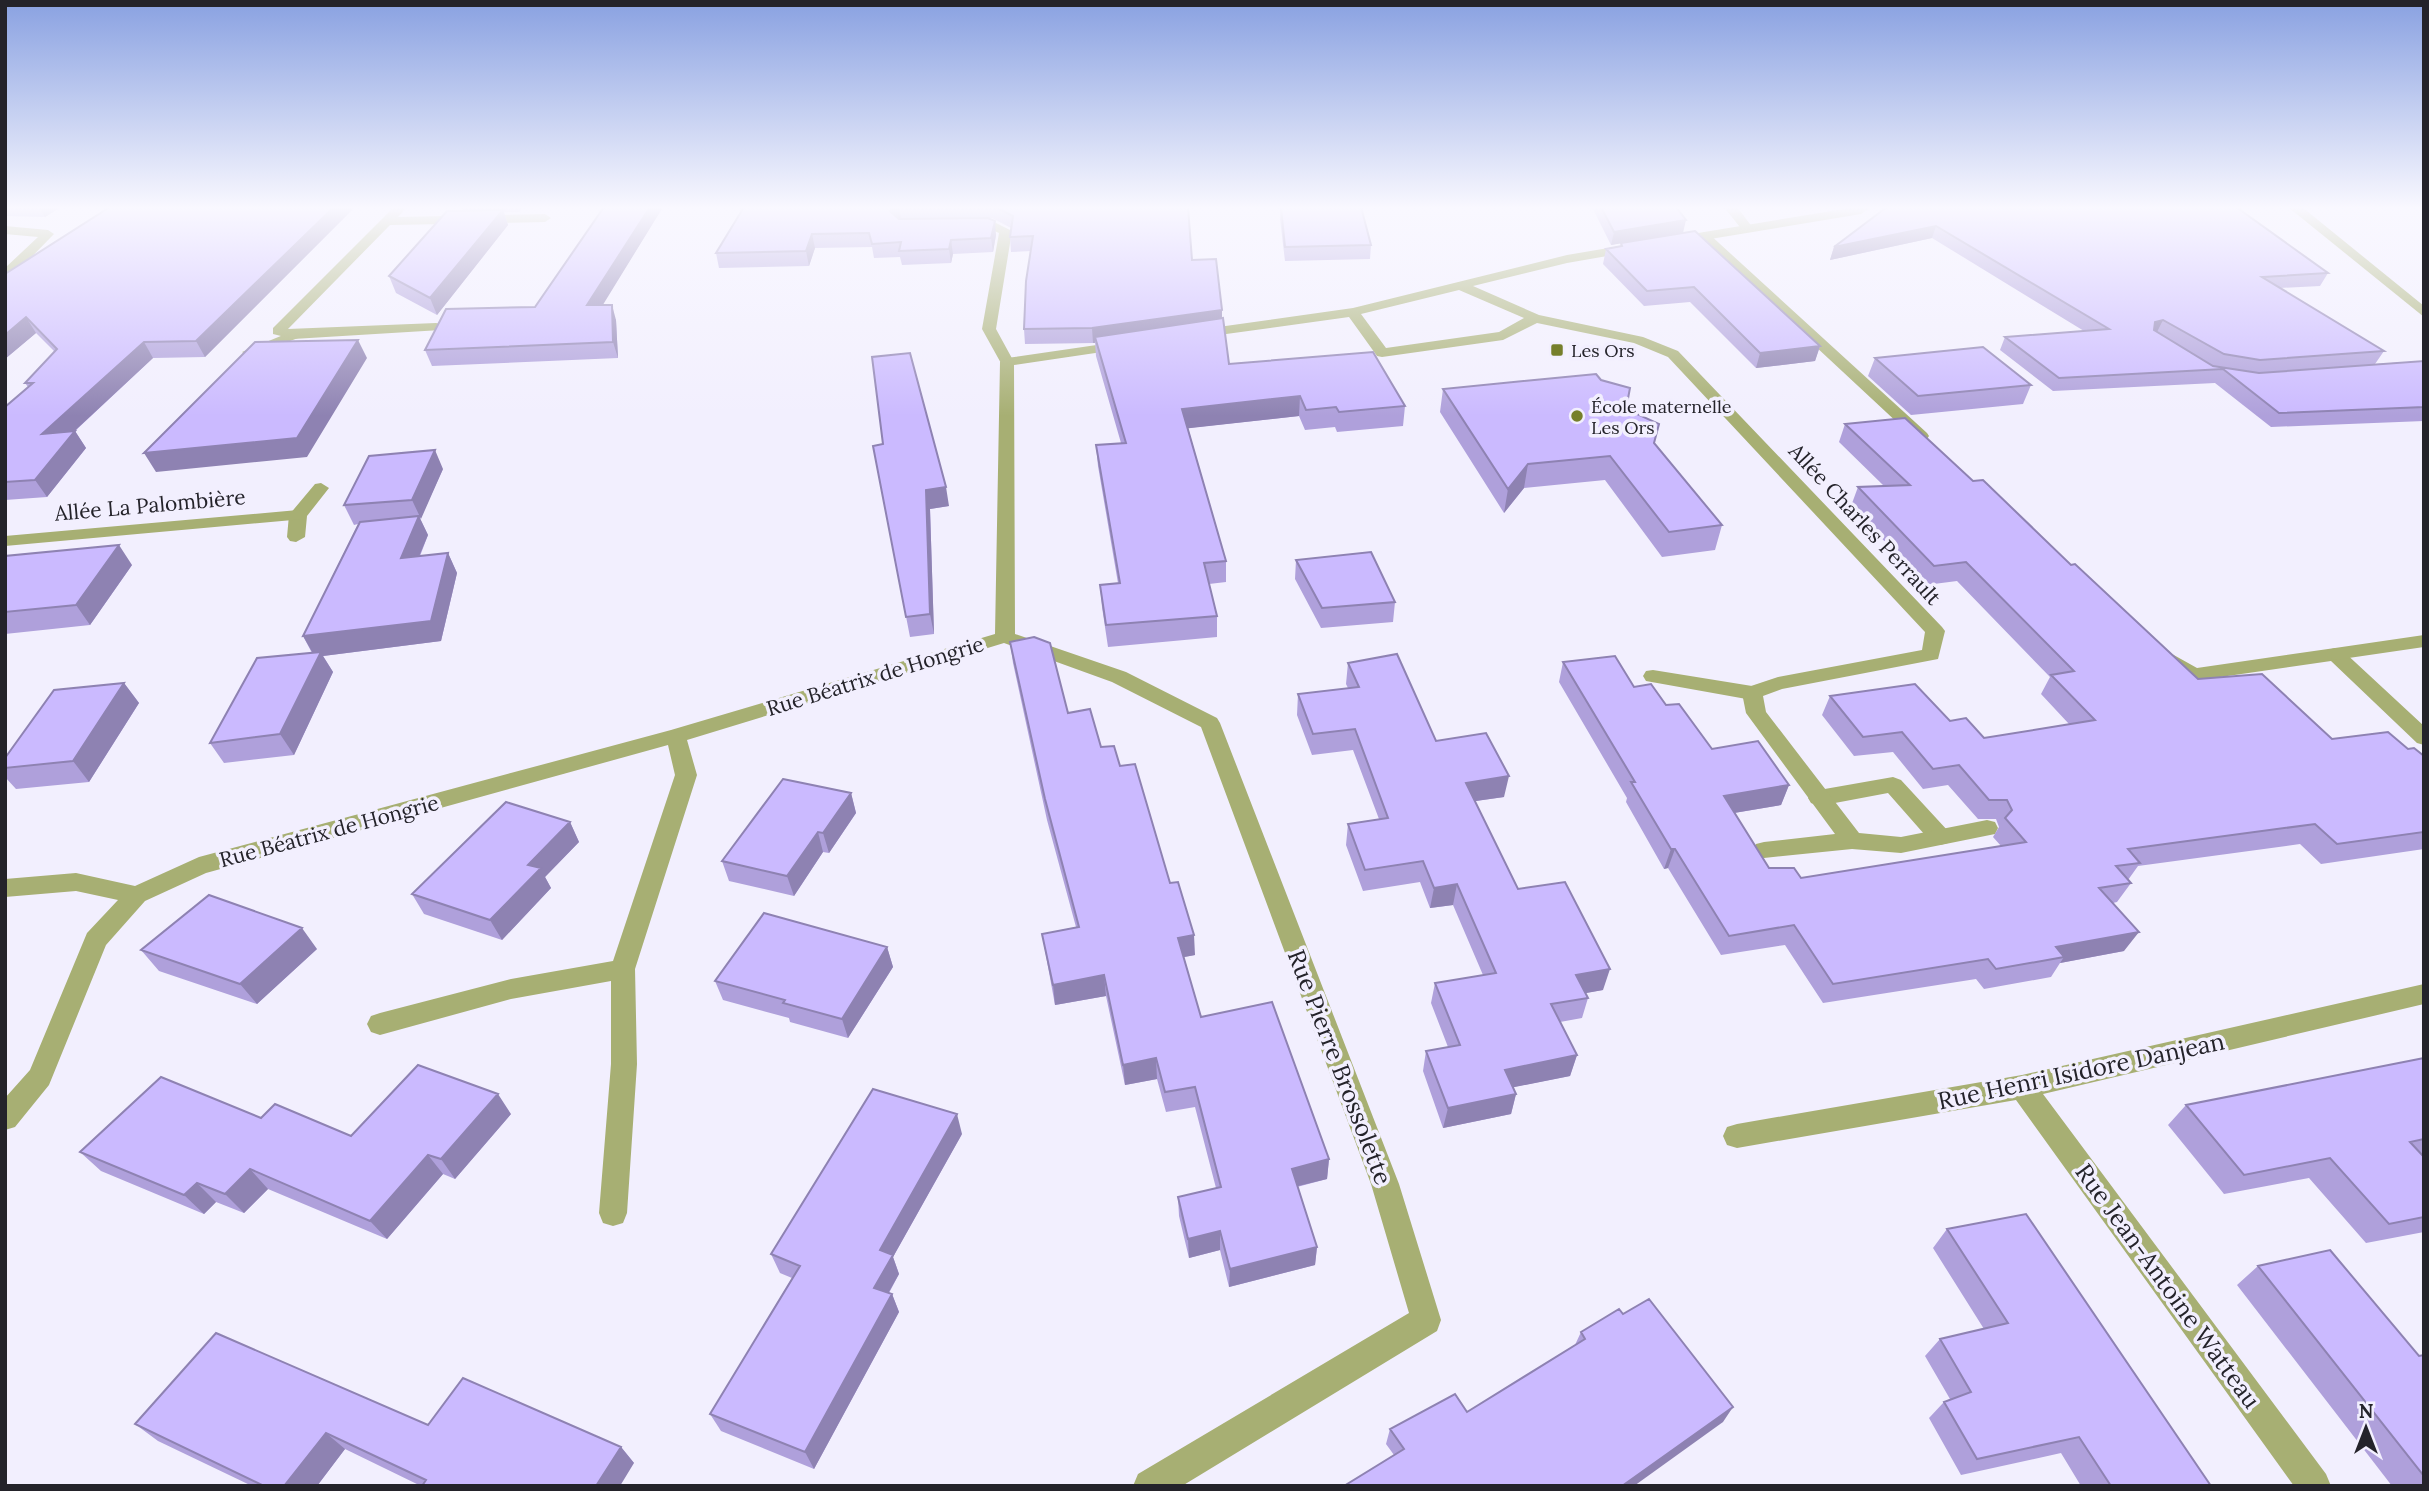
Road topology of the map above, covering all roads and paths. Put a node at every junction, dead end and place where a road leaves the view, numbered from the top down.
1 (332, 277) edge
2 (998, 277) edge
3 (1502, 277) edge
4 (1748, 277) edge
5 (2379, 277) edge
6 (1464, 287) junction
7 (1353, 312) junction
8 (2424, 313) edge
9 (1535, 318) junction
10 (436, 327) edge
11 (293, 335) junction
12 (1186, 336) edge
13 (1145, 342) edge
14 (243, 354) edge
15 (1006, 362) junction
16 (1930, 444) edge
17 (321, 488) dead end
18 (298, 514) junction
19 (296, 537) dead end
20 (5, 541) edge
21 (1006, 637) junction
22 (2424, 641) edge
23 (2154, 648) edge
24 (2335, 654) junction
25 (1653, 676) dead end
26 (1752, 693) junction
27 (676, 736) junction
28 (2424, 738) edge
29 (1819, 797) junction
30 (1987, 828) dead end
31 (1940, 837) junction
32 (1852, 841) junction
33 (1764, 850) dead end
34 (5, 888) edge
35 (137, 895) junction
36 (623, 969) junction
37 (2424, 994) edge
38 (380, 1024) dead end
39 (2022, 1087) junction
40 (5, 1118) edge
41 (1737, 1136) dead end
42 (613, 1213) dead end
43 (1150, 1486) edge
44 (2314, 1486) edge

1 - 11 street
2 - 15 street
3 - 6 street
4 - 16 street
5 - 8 street
6 - 7 street
6 - 9 street, Allée Charles Perrault
7 - 9 street
7 - 12 street
9 - 26 street, Allée Charles Perrault
10 - 11 street
11 - 14 street
13 - 15 street
15 - 21 street, Rue Béatrix de Hongrie
17 - 18 street
18 - 19 street
18 - 20 street, Allée La Palombière
21 - 27 street, Rue Béatrix de Hongrie
21 - 43 street, Rue Pierre Brossolette
22 - 24 street
23 - 24 street
24 - 28 street
25 - 26 street
26 - 29 street
27 - 35 street, Rue Béatrix de Hongrie
27 - 36 street
29 - 31 street
29 - 32 street
30 - 31 street
31 - 32 street
32 - 33 street
34 - 35 street
35 - 40 street, Rue Béatrix de Hongrie
36 - 38 street
36 - 42 street
37 - 39 street, Rue Henri Isidore Danjean
39 - 41 street, Rue Henri Isidore Danjean
39 - 44 street, Rue Jean-Antoine Watteau

